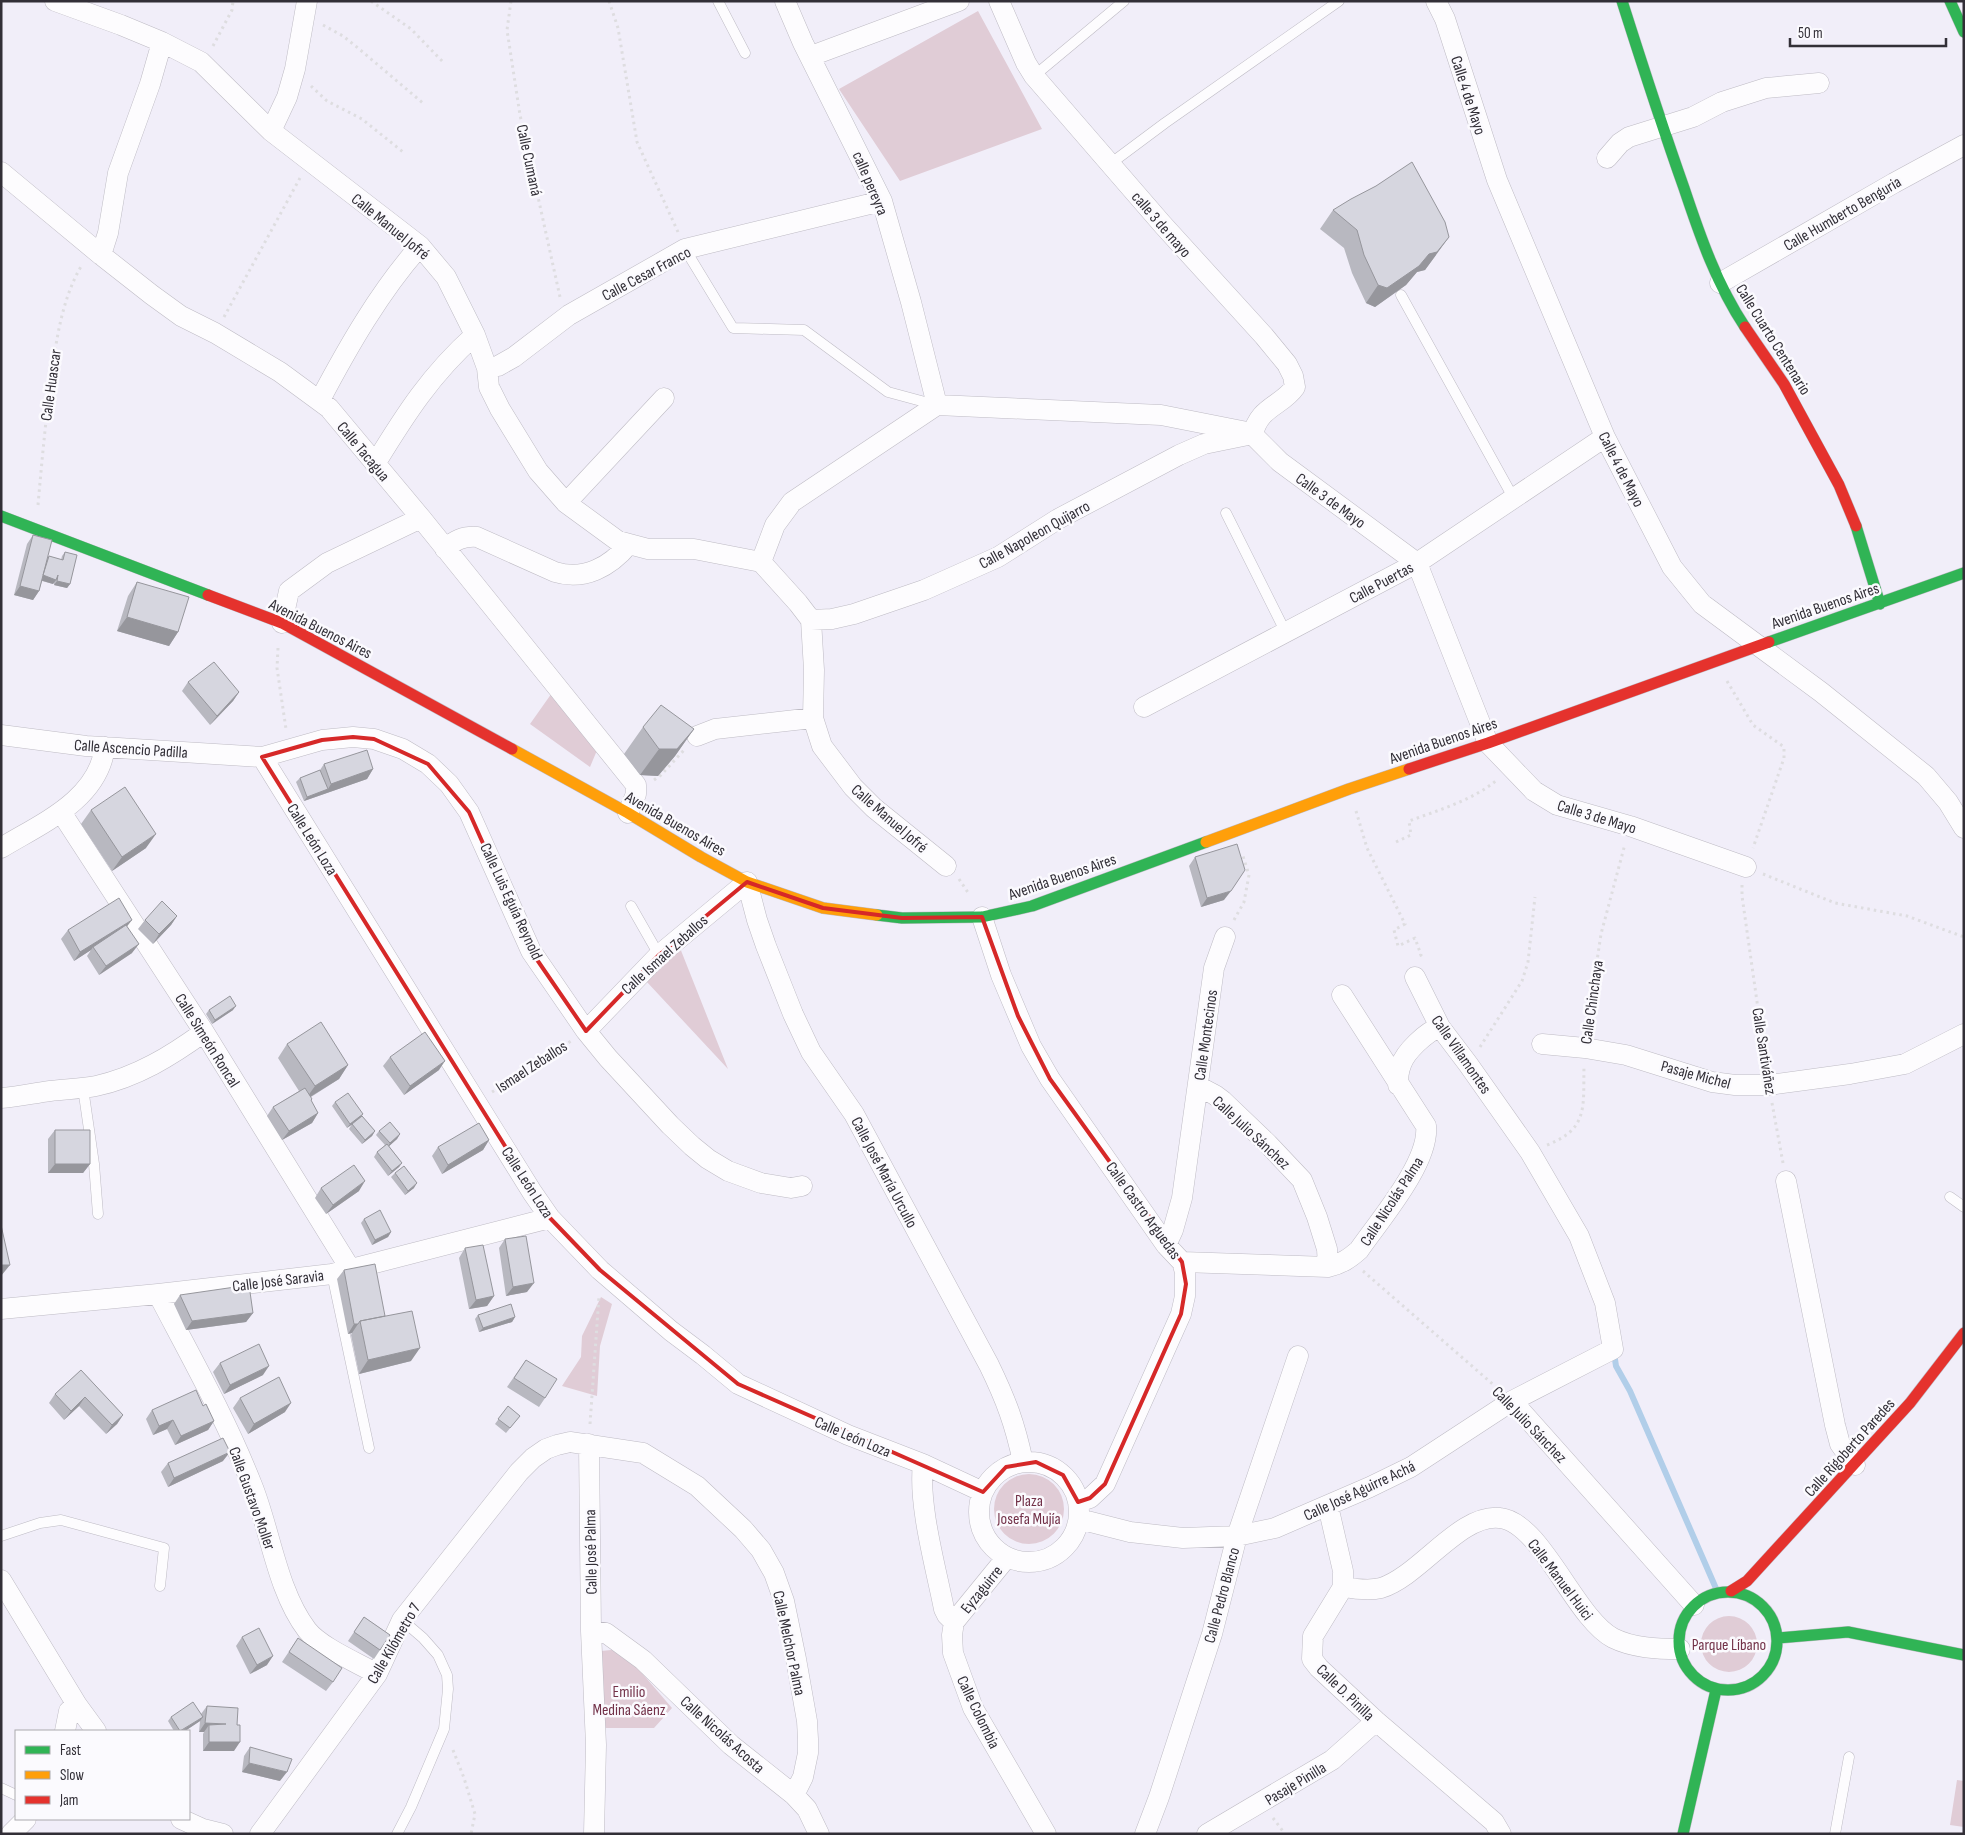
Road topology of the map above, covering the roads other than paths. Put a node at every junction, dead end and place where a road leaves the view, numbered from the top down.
1 (55, 1) edge
2 (718, 1) edge
3 (785, 1) edge
4 (959, 1) edge
5 (999, 1) edge
6 (1124, 1) edge
7 (1339, 1) edge
8 (1436, 1) edge
9 (1622, 1) edge
10 (1950, 1) edge
11 (306, 10) edge
12 (1964, 32) edge
13 (162, 42) junction
14 (745, 53) dead end
15 (811, 56) junction
16 (1034, 76) junction
17 (1819, 83) dead end
18 (1662, 127) junction
19 (272, 131) junction
20 (1964, 145) edge
21 (1607, 158) dead end
22 (1110, 164) junction
23 (1, 172) edge
24 (882, 201) junction
25 (420, 246) junction
26 (685, 249) junction
27 (96, 252) junction
28 (1720, 283) junction
29 (1401, 295) edge
30 (474, 335) junction
31 (487, 368) junction
32 (664, 398) dead end
33 (320, 400) junction
34 (938, 405) junction
35 (1253, 434) junction
36 (1604, 437) junction
37 (375, 464) junction
38 (1514, 499) junction
39 (566, 503) junction
40 (1226, 513) dead end
41 (1, 516) edge
42 (421, 518) junction
43 (629, 544) junction
44 (445, 549) junction
45 (760, 562) junction
46 (1417, 563) junction
47 (1964, 573) edge
48 (1880, 604) junction
49 (811, 620) junction
50 (282, 623) junction
51 (1286, 633) junction
52 (1756, 646) junction
53 (1144, 707) dead end
54 (813, 718) junction
55 (1, 735) edge
56 (697, 736) road end
57 (1488, 743) junction
58 (105, 747) junction
59 (262, 757) junction
60 (61, 812) junction
61 (628, 813) junction
62 (1964, 828) edge
63 (1, 848) edge
64 (946, 866) road end
65 (1746, 867) road end
66 (747, 882) junction
67 (631, 906) dead end
68 (982, 918) junction
69 (1226, 937) road end
70 (659, 954) junction
71 (1415, 977) road end
72 (1342, 995) dead end
73 (1440, 1027) junction
74 (586, 1031) junction
75 (204, 1032) junction
76 (1964, 1034) edge
77 (1542, 1044) dead end
78 (1398, 1085) junction
79 (1198, 1086) junction
80 (83, 1088) junction
81 (1, 1098) edge
82 (1786, 1181) road end
83 (802, 1186) dead end
84 (1950, 1197) dead end
85 (1964, 1207) edge
86 (98, 1214) dead end
87 (550, 1218) junction
88 (1166, 1245) junction
89 (1182, 1262) junction
90 (1328, 1268) junction
91 (342, 1272) junction
92 (158, 1294) junction
93 (1, 1309) edge
94 (1964, 1333) edge
95 (1613, 1349) joint
96 (1298, 1356) dead end
97 (1512, 1401) junction
98 (589, 1444) junction
99 (369, 1448) dead end
100 (1023, 1462) junction
101 (923, 1464) junction
102 (1855, 1466) junction
103 (983, 1492) junction
104 (1328, 1506) junction
105 (1079, 1510) junction
106 (1, 1536) edge
107 (1237, 1536) junction
108 (1007, 1557) junction
109 (1751, 1576) junction
110 (1, 1580) edge
111 (160, 1586) dead end
112 (1343, 1587) junction
113 (1731, 1591) junction
114 (1752, 1598) junction
115 (1694, 1605) junction
116 (402, 1620) junction
117 (954, 1622) junction
118 (591, 1630) junction
119 (1778, 1638) junction
120 (1680, 1649) junction
121 (1964, 1655) edge
122 (377, 1674) junction
123 (1716, 1690) junction
124 (77, 1705) junction
125 (1376, 1721) junction
126 (65, 1730) edge
127 (95, 1730) edge
128 (1849, 1757) dead end
129 (1, 1788) edge
130 (15, 1795) edge
131 (794, 1795) junction
132 (25, 1820) edge
133 (168, 1820) edge
134 (183, 1820) edge
135 (11, 1834) edge
136 (181, 1834) edge
137 (223, 1834) edge
138 (260, 1834) edge
139 (397, 1834) edge
140 (594, 1834) edge
141 (818, 1834) edge
142 (1046, 1834) edge
143 (1145, 1834) edge
144 (1207, 1834) edge
145 (1501, 1834) edge
146 (1683, 1834) edge
147 (1835, 1834) edge

1 - 13 street, Calle Manuel Jofré
2 - 14 lane
3 - 15 street, calle pereyra
4 - 15 street
5 - 16 street, calle 3 de mayo
6 - 16 lane
7 - 22 lane
8 - 36 street, Calle 4 de Mayo
9 - 18 main road, Calle Cuarto Centenario
10 - 12 main road
11 - 19 street
13 - 19 street, Calle Manuel Jofré
13 - 27 street
15 - 24 street, calle pereyra
16 - 22 street, calle 3 de mayo
17 - 18 street
18 - 21 street
18 - 28 main road, Calle Cuarto Centenario
19 - 25 street, Calle Manuel Jofré
20 - 28 street, Calle Humberto Benguria
22 - 35 street, calle 3 de mayo
23 - 27 street, Calle Tacagua
24 - 26 street, Calle Cesar Franco
24 - 34 street, calle pereyra
25 - 30 street, Calle Manuel Jofré
25 - 33 street
26 - 31 street, Calle Cesar Franco
26 - 34 lane
27 - 33 street, Calle Tacagua
28 - 48 main road, Calle Cuarto Centenario
29 - 38 lane
30 - 31 street, Calle Manuel Jofré
30 - 37 street
31 - 39 street, Calle Manuel Jofré
32 - 39 street
33 - 37 street, Calle Tacagua
34 - 35 street
34 - 45 street
35 - 46 street, Calle 3 de Mayo
35 - 49 street, Calle Napoleon Quijarro
36 - 38 street, Calle Puertas
36 - 52 street, Calle 4 de Mayo
37 - 42 street, Calle Tacagua
38 - 46 street, Calle Puertas
39 - 43 street, Calle Manuel Jofré
40 - 51 lane
41 - 50 main road, Avenida Buenos Aires
42 - 44 street, Calle Tacagua
42 - 50 street
43 - 44 street
43 - 45 street, Calle Manuel Jofré
44 - 61 street, Calle Tacagua
45 - 49 street
46 - 51 street, Calle Puertas
46 - 57 street, Calle 3 de Mayo
47 - 48 main road, Avenida Buenos Aires
48 - 52 main road, Avenida Buenos Aires
49 - 54 street, Calle Manuel Jofré
50 - 61 main road, Avenida Buenos Aires
51 - 53 street, Calle Puertas
52 - 57 main road, Avenida Buenos Aires
52 - 62 street, Calle 4 de Mayo
54 - 56 street
54 - 64 street, Calle Manuel Jofré
55 - 58 street, Calle Ascencio Padilla
57 - 65 street, Calle 3 de Mayo
57 - 68 main road, Avenida Buenos Aires
58 - 59 street, Calle Ascencio Padilla
58 - 60 street
59 - 74 street, Calle Luis Eguía Reynold
59 - 87 street, Calle León Loza
60 - 63 street
60 - 75 street, Calle Simeón Roncal
61 - 66 main road, Avenida Buenos Aires
66 - 68 main road, Avenida Buenos Aires
66 - 70 street, Calle Ismael Zeballos
66 - 100 street, Calle José María Urcullo
67 - 70 lane
68 - 88 street, Calle Castro Arguedas
69 - 79 street, Calle Montecinos
70 - 74 street, Calle Ismael Zeballos
71 - 73 street, Calle Villamontes
72 - 78 street, Calle Nicolás Palma
73 - 78 street
73 - 95 street, Calle Villamontes
74 - 83 street, Calle Luis Eguía Reynold
75 - 80 street
75 - 91 street, Calle Simeón Roncal
76 - 77 street, Pasaje Michel
78 - 90 street, Calle Nicolás Palma
79 - 88 street, Calle Montecinos
79 - 90 street, Calle Julio Sánchez
80 - 81 street
80 - 86 lane
82 - 102 street
84 - 85 lane
87 - 91 street, Calle José Saravia
87 - 101 street, Calle León Loza
88 - 89 street, Calle Castro Arguedas
89 - 90 street, Calle Nicolás Palma
89 - 105 street, Calle Castro Arguedas
91 - 92 street, Calle José Saravia
91 - 99 lane, Calle Simeón Roncal
92 - 93 street, Calle José Saravia
92 - 122 street, Calle Gustavo Moller
94 - 102 main road, Calle Rigoberto Paredes
95 - 97 street, Calle José Aguirre Achá
96 - 107 street, Calle Pedro Blanco
97 - 104 street, Calle José Aguirre Achá
97 - 115 street, Calle Julio Sánchez
98 - 116 street, Calle Kilómetro 7
98 - 118 street, Calle José Palma
98 - 131 street, Calle Melchor Palma
100 - 103 street
100 - 105 street
101 - 103 street, Calle León Loza
101 - 117 street
102 - 109 main road, Calle Rigoberto Paredes
103 - 108 street
104 - 107 street, Calle José Aguirre Achá
104 - 112 street
105 - 107 street, Calle José Aguirre Achá
105 - 108 street
106 - 111 lane
107 - 143 street, Calle Pedro Blanco
108 - 117 street, Eyzaguirre
109 - 113 main road, Calle Rigoberto Paredes
109 - 114 main road
110 - 124 street
112 - 120 street, Calle Manuel Huici
112 - 125 street, Calle D. Pinilla
113 - 114 main road
113 - 115 main road
114 - 119 main road
115 - 120 main road
116 - 122 street, Calle Kilómetro 7
116 - 139 lane
117 - 142 street, Calle Colombia
118 - 131 street, Calle Nicolás Acosta
118 - 140 street, Calle José Palma
119 - 121 main road
119 - 123 main road
120 - 123 main road
122 - 138 street, Calle Kilómetro 7
123 - 146 main road
124 - 126 street
124 - 127 street
125 - 144 street, Pasaje Pinilla
125 - 145 street, Calle D. Pinilla
128 - 147 lane
129 - 130 lane
131 - 141 street, Calle Nicolás Acosta
132 - 135 street
133 - 136 street
134 - 137 street

